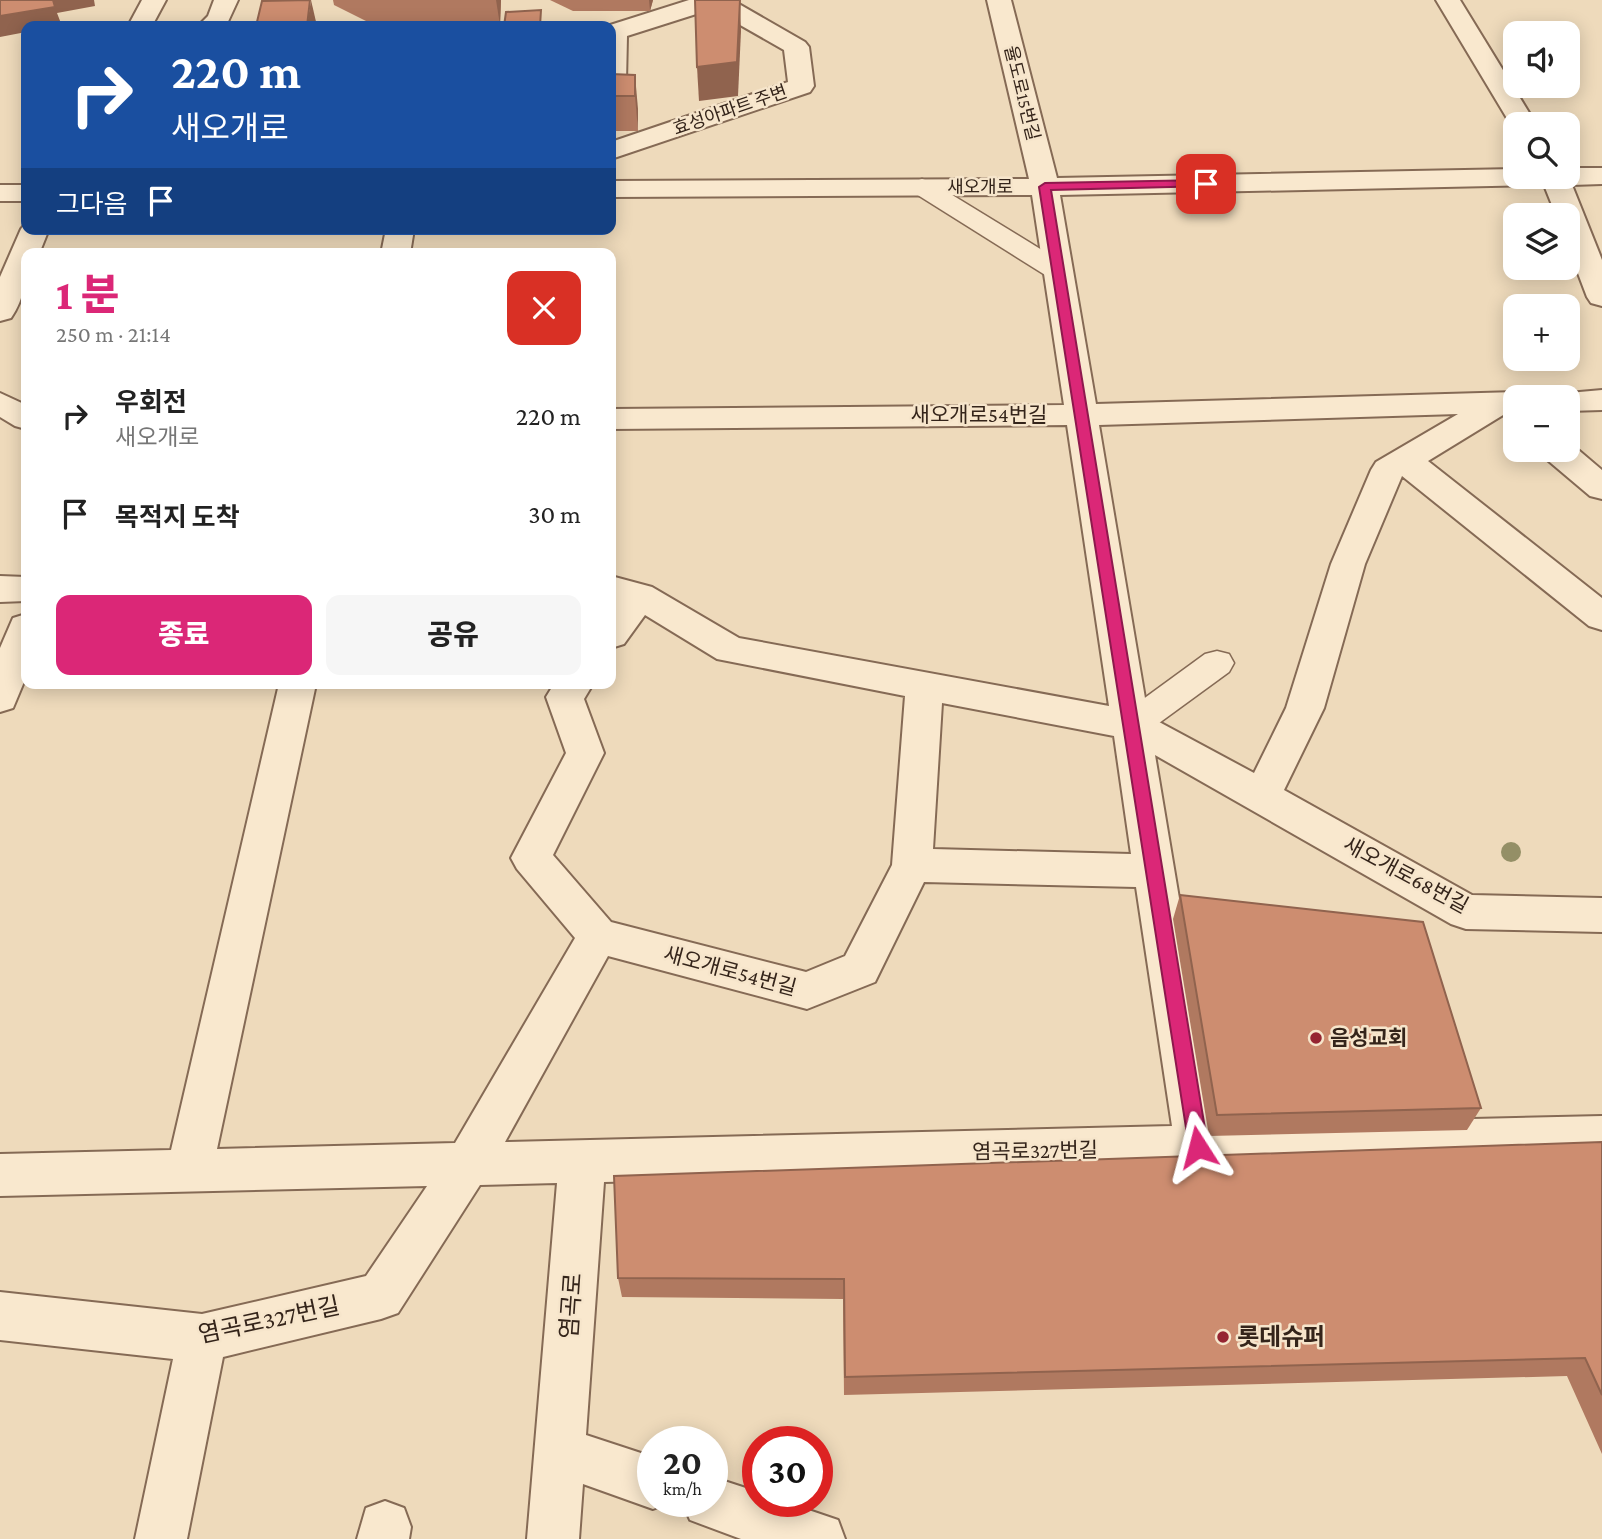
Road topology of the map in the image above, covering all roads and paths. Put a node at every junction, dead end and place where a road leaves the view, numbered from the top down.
1 (154, 0) edge
2 (226, 0) edge
3 (714, 0) edge
4 (999, 0) edge
5 (1448, 0) edge
6 (143, 21) edge
7 (218, 21) edge
8 (616, 32) edge
9 (1516, 112) edge
10 (616, 149) edge
11 (1580, 176) edge
12 (1602, 176) edge
13 (1503, 178) edge
14 (922, 187) junction
15 (1045, 187) junction
16 (616, 189) edge
17 (1560, 189) edge
18 (0, 193) edge
19 (21, 193) edge
20 (21, 262) edge
21 (1059, 272) junction
22 (1602, 297) edge
23 (0, 312) edge
24 (1602, 400) edge
25 (1580, 401) edge
26 (0, 403) edge
27 (1503, 406) edge
28 (1503, 410) edge
29 (1082, 415) junction
30 (21, 416) edge
31 (616, 419) edge
32 (1405, 460) junction
33 (1571, 462) edge
34 (1602, 488) edge
35 (0, 589) edge
36 (21, 589) edge
37 (625, 592) edge
38 (1602, 617) edge
39 (616, 620) edge
40 (21, 641) edge
41 (1217, 663) dead end
42 (925, 687) junction
43 (297, 689) edge
44 (571, 689) edge
45 (0, 698) edge
46 (1132, 726) junction
47 (1262, 796) junction
48 (912, 865) junction
49 (1154, 871) junction
50 (1602, 915) edge
51 (598, 936) junction
52 (1602, 1138) edge
53 (1198, 1147) junction
54 (582, 1162) junction
55 (468, 1164) junction
56 (189, 1171) junction
57 (0, 1175) edge
58 (0, 1316) edge
59 (202, 1338) junction
60 (560, 1451) junction
61 (637, 1477) edge
62 (728, 1509) edge
63 (161, 1539) edge
64 (553, 1539) edge
65 (819, 1539) edge

1 - 6 street
2 - 7 street
3 - 8 street
3 - 10 street, 효성아파트 주변
4 - 15 street, 율도로15번길
5 - 9 street
11 - 12 street, 새오개로
13 - 15 street, 새오개로
14 - 15 street, 새오개로
14 - 16 street, 새오개로
14 - 21 street
15 - 21 street
17 - 22 street
18 - 19 street
20 - 23 street
21 - 29 street
24 - 25 street
26 - 30 street
27 - 29 street, 새오개로54번길
28 - 32 street
29 - 31 street, 새오개로54번길
29 - 46 street
32 - 38 street
32 - 47 street
33 - 34 street
35 - 36 street
37 - 39 street
37 - 42 street
40 - 45 street
41 - 46 street
42 - 46 street
42 - 48 street, 새오개로54번길
43 - 56 street
44 - 51 street
46 - 47 street, 새오개로68번길
46 - 49 street
47 - 50 street, 새오개로68번길
48 - 49 street
48 - 51 street, 새오개로54번길
49 - 53 street
51 - 55 street
52 - 53 street, 염곡로327번길
53 - 54 street, 염곡로327번길
54 - 55 street, 염곡로327번길
54 - 60 street, 염곡로
55 - 56 street, 염곡로327번길
55 - 59 street, 염곡로327번길
56 - 57 street, 염곡로327번길
58 - 59 street, 염곡로327번길
59 - 63 street
60 - 61 street
60 - 64 street, 염곡로
62 - 65 street

